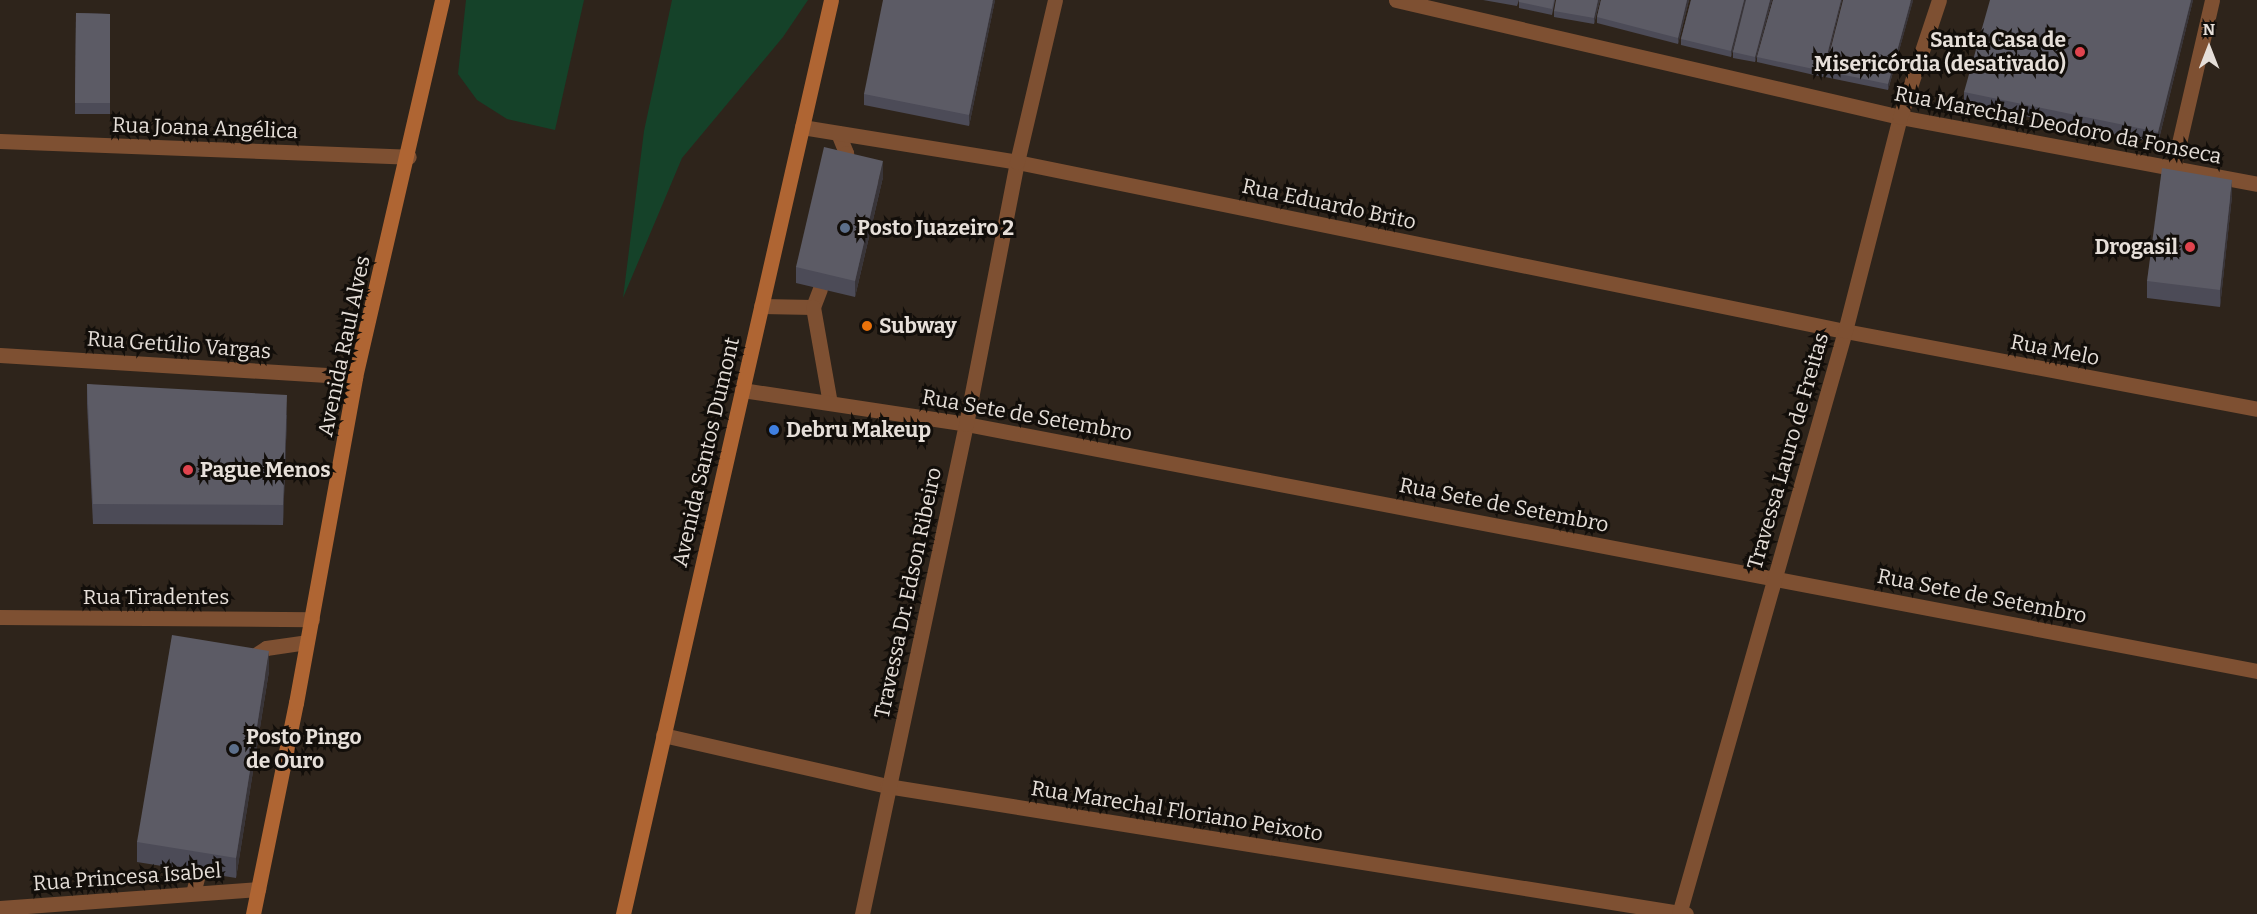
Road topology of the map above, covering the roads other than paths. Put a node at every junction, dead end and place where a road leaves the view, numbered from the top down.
1 (442, 0) edge
2 (831, 0) edge
3 (1055, 0) edge
4 (1396, 0) edge
5 (1939, 0) edge
6 (2212, 0) edge
7 (1900, 117) junction
8 (802, 127) junction
9 (838, 133) junction
10 (0, 141) edge
11 (409, 156) junction
12 (1017, 162) junction
13 (846, 169) edge
14 (2174, 169) junction
15 (2257, 184) edge
16 (819, 289) edge
17 (761, 306) junction
18 (813, 307) junction
19 (1845, 331) junction
20 (0, 355) edge
21 (355, 377) junction
22 (742, 390) junction
23 (830, 403) junction
24 (2257, 409) edge
25 (966, 424) junction
26 (1773, 578) junction
27 (0, 616) edge
28 (312, 619) junction
29 (307, 642) junction
30 (242, 667) edge
31 (2257, 671) edge
32 (663, 735) junction
33 (887, 786) junction
34 (198, 872) edge
35 (258, 889) junction
36 (193, 893) junction
37 (0, 908) edge
38 (1681, 913) edge
39 (253, 914) edge
40 (623, 914) edge
41 (862, 914) edge

1 - 11 main road, Avenida Raul Alves
2 - 8 main road, Avenida Santos Dumont
3 - 12 street, Travessa Dr. Edson Ribeiro
4 - 7 street, Rua Marechal Deodoro da Fonseca
5 - 7 street, Travessa Lauro de Freitas
6 - 14 street
7 - 14 street, Rua Marechal Deodoro da Fonseca
7 - 19 street, Travessa Lauro de Freitas
8 - 9 street, Rua Eduardo Brito
8 - 17 main road, Avenida Santos Dumont
9 - 12 street, Rua Eduardo Brito
9 - 13 street
10 - 11 street, Rua Joana Angélica
11 - 21 main road, Avenida Raul Alves
12 - 19 street, Rua Eduardo Brito
12 - 25 street, Travessa Dr. Edson Ribeiro
14 - 15 street, Rua Marechal Deodoro da Fonseca
16 - 18 street
17 - 18 street
17 - 22 main road, Avenida Santos Dumont
18 - 23 street
19 - 24 street, Rua Melo
19 - 26 street, Travessa Lauro de Freitas
20 - 21 street, Rua Getúlio Vargas
21 - 28 main road, Avenida Raul Alves
22 - 23 street, Rua Sete de Setembro
22 - 32 main road, Avenida Santos Dumont
23 - 25 street, Rua Sete de Setembro
25 - 26 street, Rua Sete de Setembro
25 - 33 street, Travessa Dr. Edson Ribeiro
26 - 31 street, Rua Sete de Setembro
26 - 38 street, Travessa Lauro de Freitas
27 - 28 street, Rua Tiradentes
28 - 29 main road, Avenida Raul Alves
29 - 30 street
29 - 35 main road, Avenida Raul Alves
32 - 33 street, Rua Marechal Floriano Peixoto
32 - 40 main road, Avenida Santos Dumont
33 - 38 street, Rua Marechal Floriano Peixoto
33 - 41 street, Travessa Dr. Edson Ribeiro
34 - 36 street
35 - 36 street, Rua Princesa Isabel
35 - 39 main road, Avenida Raul Alves
36 - 37 street, Rua Princesa Isabel

